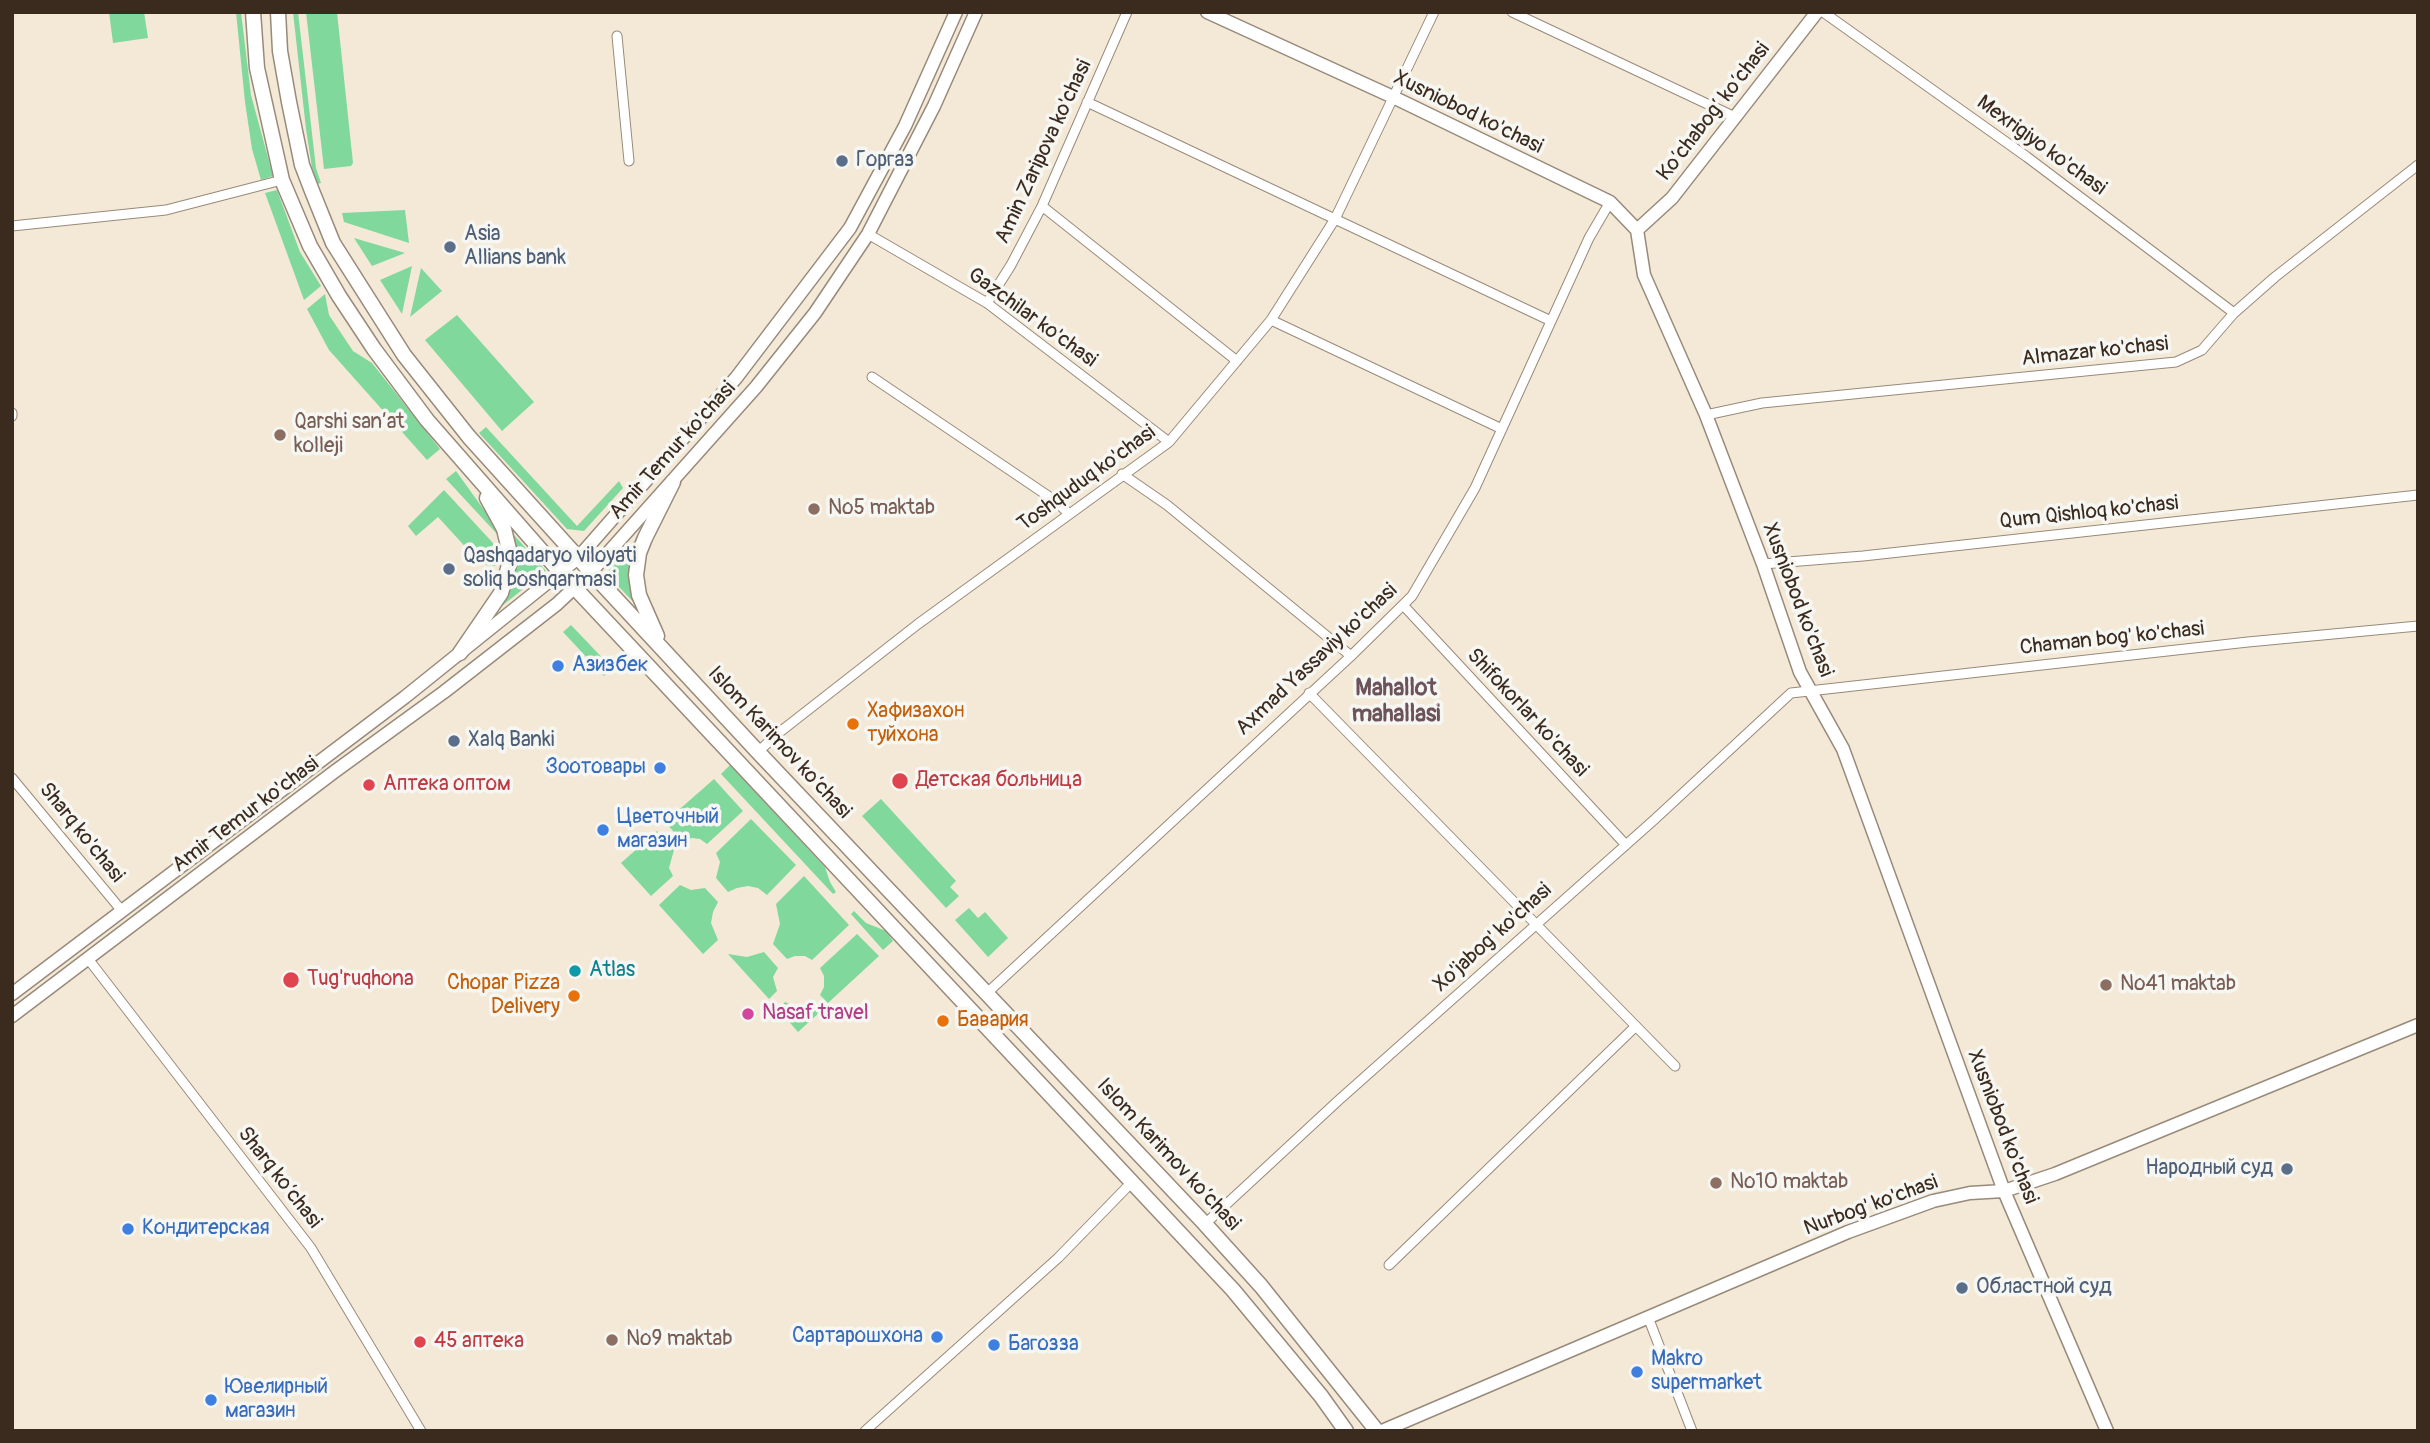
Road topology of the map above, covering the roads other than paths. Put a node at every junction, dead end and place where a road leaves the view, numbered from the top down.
1 (253, 12) edge
2 (278, 12) edge
3 (956, 12) edge
4 (976, 12) edge
5 (1127, 12) edge
6 (1207, 12) edge
7 (1434, 12) edge
8 (1512, 12) edge
9 (1816, 12) edge
10 (1823, 12) edge
11 (617, 36) dead end
12 (1393, 97) junction
13 (1087, 102) junction
14 (1735, 117) junction
15 (629, 162) dead end
16 (2418, 165) edge
17 (282, 180) junction
18 (1610, 202) junction
19 (1042, 206) junction
20 (1335, 219) junction
21 (12, 226) edge
22 (1637, 230) junction
23 (868, 234) junction
24 (987, 303) junction
25 (2234, 313) junction
26 (1271, 320) junction
27 (1551, 321) junction
28 (1237, 361) junction
29 (872, 377) dead end
30 (1706, 415) junction
31 (1502, 429) junction
32 (1169, 442) junction
33 (1122, 474) junction
34 (474, 475) junction
35 (673, 482) junction
36 (2418, 495) edge
37 (1069, 514) junction
38 (578, 558) junction
39 (1763, 564) junction
40 (591, 572) junction
41 (561, 573) junction
42 (576, 587) junction
43 (1403, 605) junction
44 (2418, 626) edge
45 (662, 647) junction
46 (460, 653) junction
47 (1351, 656) junction
48 (1811, 691) junction
49 (1309, 692) junction
50 (758, 752) junction
51 (12, 778) edge
52 (1626, 845) junction
53 (122, 911) junction
54 (1536, 924) junction
55 (89, 960) junction
56 (12, 994) edge
57 (986, 994) junction
58 (12, 1016) edge
59 (2418, 1025) edge
60 (1636, 1026) junction
61 (1675, 1066) dead end
62 (1132, 1182) junction
63 (2004, 1191) junction
64 (1205, 1224) junction
65 (1389, 1265) dead end
66 (1251, 1275) junction
67 (1233, 1290) junction
68 (1648, 1317) junction
69 (421, 1431) edge
70 (865, 1431) edge
71 (1346, 1431) edge
72 (1377, 1431) edge
73 (1382, 1431) edge
74 (1692, 1431) edge
75 (2107, 1431) edge

1 - 17 main road, Islom Karimov ko‘chasi
2 - 38 main road, Islom Karimov ko‘chasi
3 - 38 street, Amir Temur ko'chasi
4 - 23 street, Amir Temur ko'chasi
5 - 13 street, Amin Zaripova ko'chasi
6 - 12 street, Xusniobod ko'chasi
7 - 12 street, Toshquduq ko'chasi
8 - 14 street
9 - 14 street, Ko‘chabog‘ ko‘chasi
10 - 25 street, Mexrigiyo ko'chasi
11 - 15 street
12 - 18 street, Xusniobod ko'chasi
12 - 20 street, Toshquduq ko'chasi
13 - 19 street, Amin Zaripova ko'chasi
13 - 20 street
14 - 22 street, Ko‘chabog‘ ko‘chasi
16 - 25 street, Almazar ko'chasi
17 - 21 street
17 - 34 main road, Islom Karimov ko‘chasi
18 - 22 street, Xusniobod ko'chasi
18 - 27 street, Axmad Yassaviy ko'chasi
19 - 24 street, Amin Zaripova ko'chasi
19 - 28 street
20 - 26 street, Toshquduq ko'chasi
20 - 27 street
22 - 30 street, Xusniobod ko'chasi
23 - 24 street, Gazchilar ko'chasi
23 - 35 street, Amir Temur ko'chasi
24 - 32 street, Gazchilar ko'chasi
25 - 30 street, Almazar ko'chasi
26 - 28 street, Toshquduq ko'chasi
26 - 31 street
27 - 31 street, Axmad Yassaviy ko'chasi
28 - 32 street, Toshquduq ko'chasi
29 - 37 street
30 - 39 street, Xusniobod ko'chasi
31 - 43 street, Axmad Yassaviy ko'chasi
32 - 33 street, Toshquduq ko'chasi
33 - 37 street, Toshquduq ko'chasi
33 - 47 street
34 - 41 main road, Islom Karimov ko‘chasi
34 - 46 main road
35 - 40 street, Amir Temur ko'chasi
35 - 45 main road
36 - 39 street, Qum Qishloq ko'chasi
37 - 50 street, Toshquduq ko'chasi
38 - 40 main road, Islom Karimov ko‘chasi
38 - 41 street, Amir Temur ko'chasi
39 - 48 street, Xusniobod ko'chasi
40 - 42 street, Amir Temur ko'chasi
40 - 45 main road, Islom Karimov ko‘chasi
41 - 42 main road, Islom Karimov ko‘chasi
41 - 46 street, Amir Temur ko'chasi
42 - 55 street, Amir Temur ko'chasi
42 - 62 main road, Islom Karimov ko‘chasi
43 - 47 street, Axmad Yassaviy ko'chasi
43 - 52 street, Shifokorlar ko'chasi
44 - 48 street, Chaman bog' ko'chasi
45 - 50 main road, Islom Karimov ko‘chasi
46 - 53 street, Amir Temur ko'chasi
47 - 49 street, Axmad Yassaviy ko'chasi
48 - 52 street, Xo'jabog' ko'chasi
48 - 63 street, Xusniobod ko'chasi
49 - 54 street
49 - 57 street, Axmad Yassaviy ko'chasi
50 - 57 main road, Islom Karimov ko‘chasi
51 - 53 street, Sharq ko'chasi
52 - 54 street, Xo'jabog' ko'chasi
53 - 56 street, Amir Temur ko'chasi
54 - 60 street
54 - 64 street, Xo'jabog' ko'chasi
55 - 58 street, Amir Temur ko'chasi
55 - 69 street, Sharq ko‘chasi
57 - 64 main road, Islom Karimov ko‘chasi
59 - 63 street, Nurbog' ko'chasi
60 - 61 street
60 - 65 street
62 - 67 main road, Islom Karimov ko‘chasi
62 - 70 street
63 - 68 street, Nurbog' ko'chasi
63 - 75 street, Xusniobod ko'chasi
64 - 66 main road, Islom Karimov ko‘chasi
66 - 67 main road
66 - 72 main road, Islom Karimov ko‘chasi
67 - 71 main road, Islom Karimov ko‘chasi
68 - 73 street, Nurbog' ko'chasi
68 - 74 street

